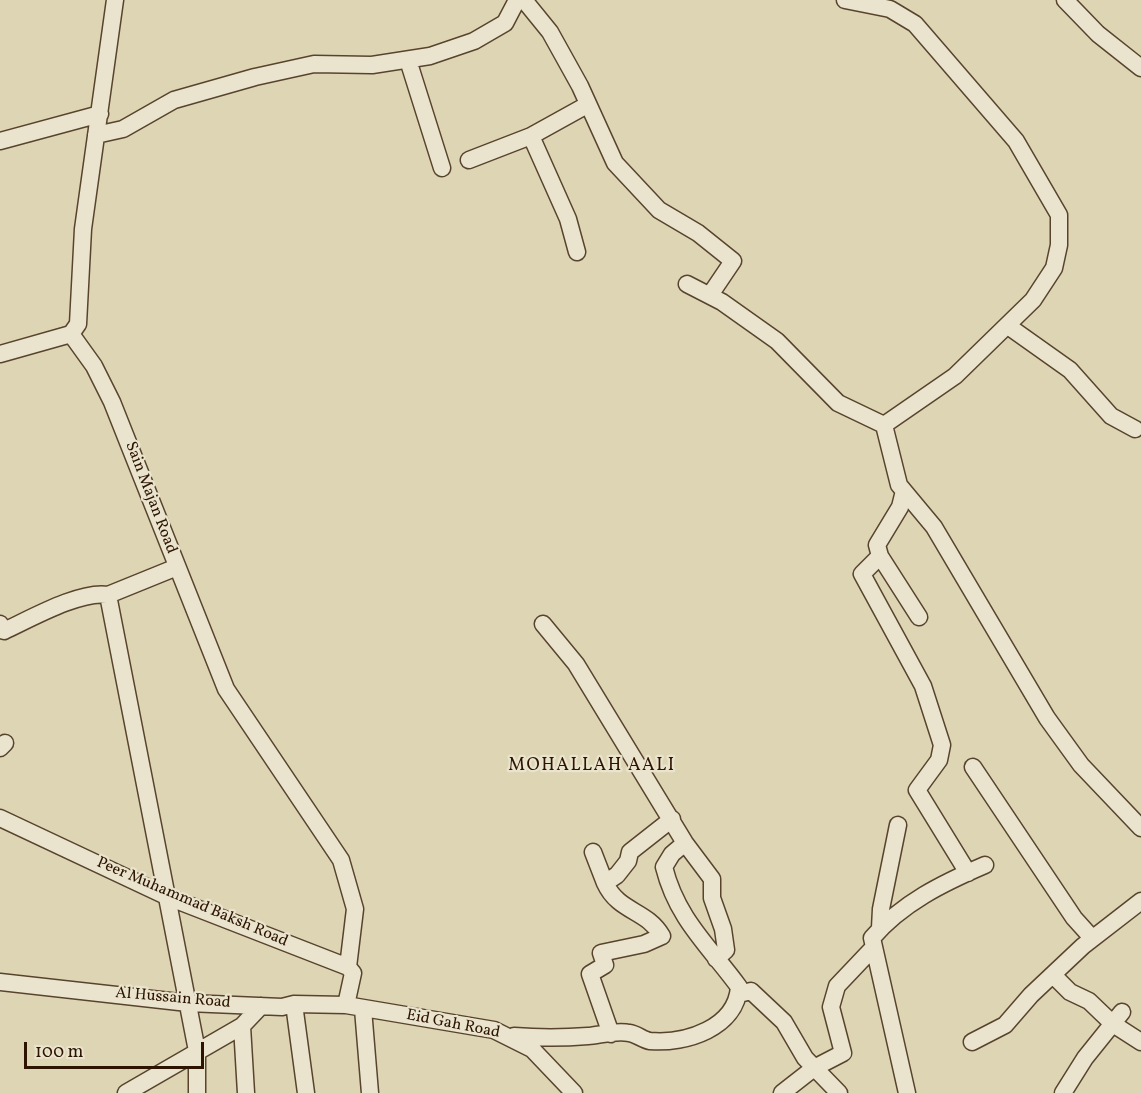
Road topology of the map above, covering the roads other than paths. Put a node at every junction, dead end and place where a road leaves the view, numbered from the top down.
1 (115, 0) edge
2 (517, 0) edge
3 (524, 0) edge
4 (845, 0) edge
5 (1065, 0) edge
6 (408, 60) junction
7 (1141, 68) edge
8 (587, 105) junction
9 (100, 114) junction
10 (96, 135) junction
11 (531, 136) junction
12 (0, 141) edge
13 (469, 160) dead end
14 (442, 168) dead end
15 (577, 252) dead end
16 (687, 284) dead end
17 (710, 295) junction
18 (1008, 326) junction
19 (71, 334) junction
20 (0, 353) edge
21 (884, 425) junction
22 (1135, 429) dead end
23 (904, 491) junction
24 (880, 555) junction
25 (177, 567) junction
26 (108, 595) junction
27 (919, 617) dead end
28 (543, 624) dead end
29 (2, 630) edge
30 (973, 767) dead end
31 (0, 818) edge
32 (672, 819) junction
33 (898, 825) dead end
34 (1141, 828) edge
35 (685, 843) junction
36 (593, 852) dead end
37 (985, 865) dead end
38 (968, 873) junction
39 (605, 883) junction
40 (168, 897) junction
41 (1141, 902) edge
42 (880, 928) junction
43 (1092, 938) junction
44 (874, 947) junction
45 (716, 959) junction
46 (348, 967) junction
47 (1053, 975) junction
48 (0, 982) edge
49 (739, 994) junction
50 (188, 1003) junction
51 (294, 1004) junction
52 (261, 1006) junction
53 (354, 1007) junction
54 (1117, 1018) junction
55 (243, 1026) junction
56 (611, 1034) junction
57 (507, 1036) junction
58 (1141, 1041) edge
59 (972, 1042) dead end
60 (197, 1051) junction
61 (814, 1068) junction
62 (126, 1093) edge
63 (197, 1093) edge
64 (246, 1093) edge
65 (306, 1093) edge
66 (370, 1093) edge
67 (574, 1093) edge
68 (782, 1093) edge
69 (839, 1093) edge
70 (907, 1093) edge
71 (1063, 1093) edge

1 - 9 street
2 - 6 street
3 - 8 street
4 - 18 street
5 - 7 street
6 - 10 street
6 - 14 street
8 - 11 street
8 - 17 street
9 - 10 street
9 - 12 street
10 - 19 street
11 - 13 street
11 - 15 street
16 - 17 street
17 - 21 street
18 - 21 street
18 - 22 street
19 - 20 street
19 - 25 street, Sain Majan Road
21 - 23 street
23 - 24 street
23 - 34 street
24 - 27 street
24 - 38 street
25 - 26 street
25 - 46 street, Sain Majan Road
26 - 29 street
26 - 40 street
28 - 32 street
30 - 43 street
31 - 40 street, Peer Muhammad Baksh Road
32 - 35 street
32 - 39 street
33 - 42 street
35 - 45 street
35 - 45 street
36 - 39 street
37 - 38 street
38 - 42 street
39 - 56 street
40 - 46 street, Peer Muhammad Baksh Road
40 - 50 street
41 - 43 street
42 - 44 street
43 - 47 street
44 - 61 street
44 - 70 street
45 - 49 street
46 - 53 street
47 - 54 street
47 - 59 street
48 - 50 street, Al Hussain Road
49 - 56 street
49 - 61 street
50 - 52 street, Al Hussain Road
50 - 60 street
51 - 52 street, Al Hussain Road
51 - 53 street, Al Hussain Road
51 - 65 street
52 - 55 street
53 - 57 street, Eid Gah Road
53 - 66 street
54 - 58 street
54 - 71 street
55 - 60 street
55 - 64 street
56 - 57 street
57 - 67 street, Eid Gah Road
60 - 62 street
60 - 63 street
61 - 68 street
61 - 69 street

